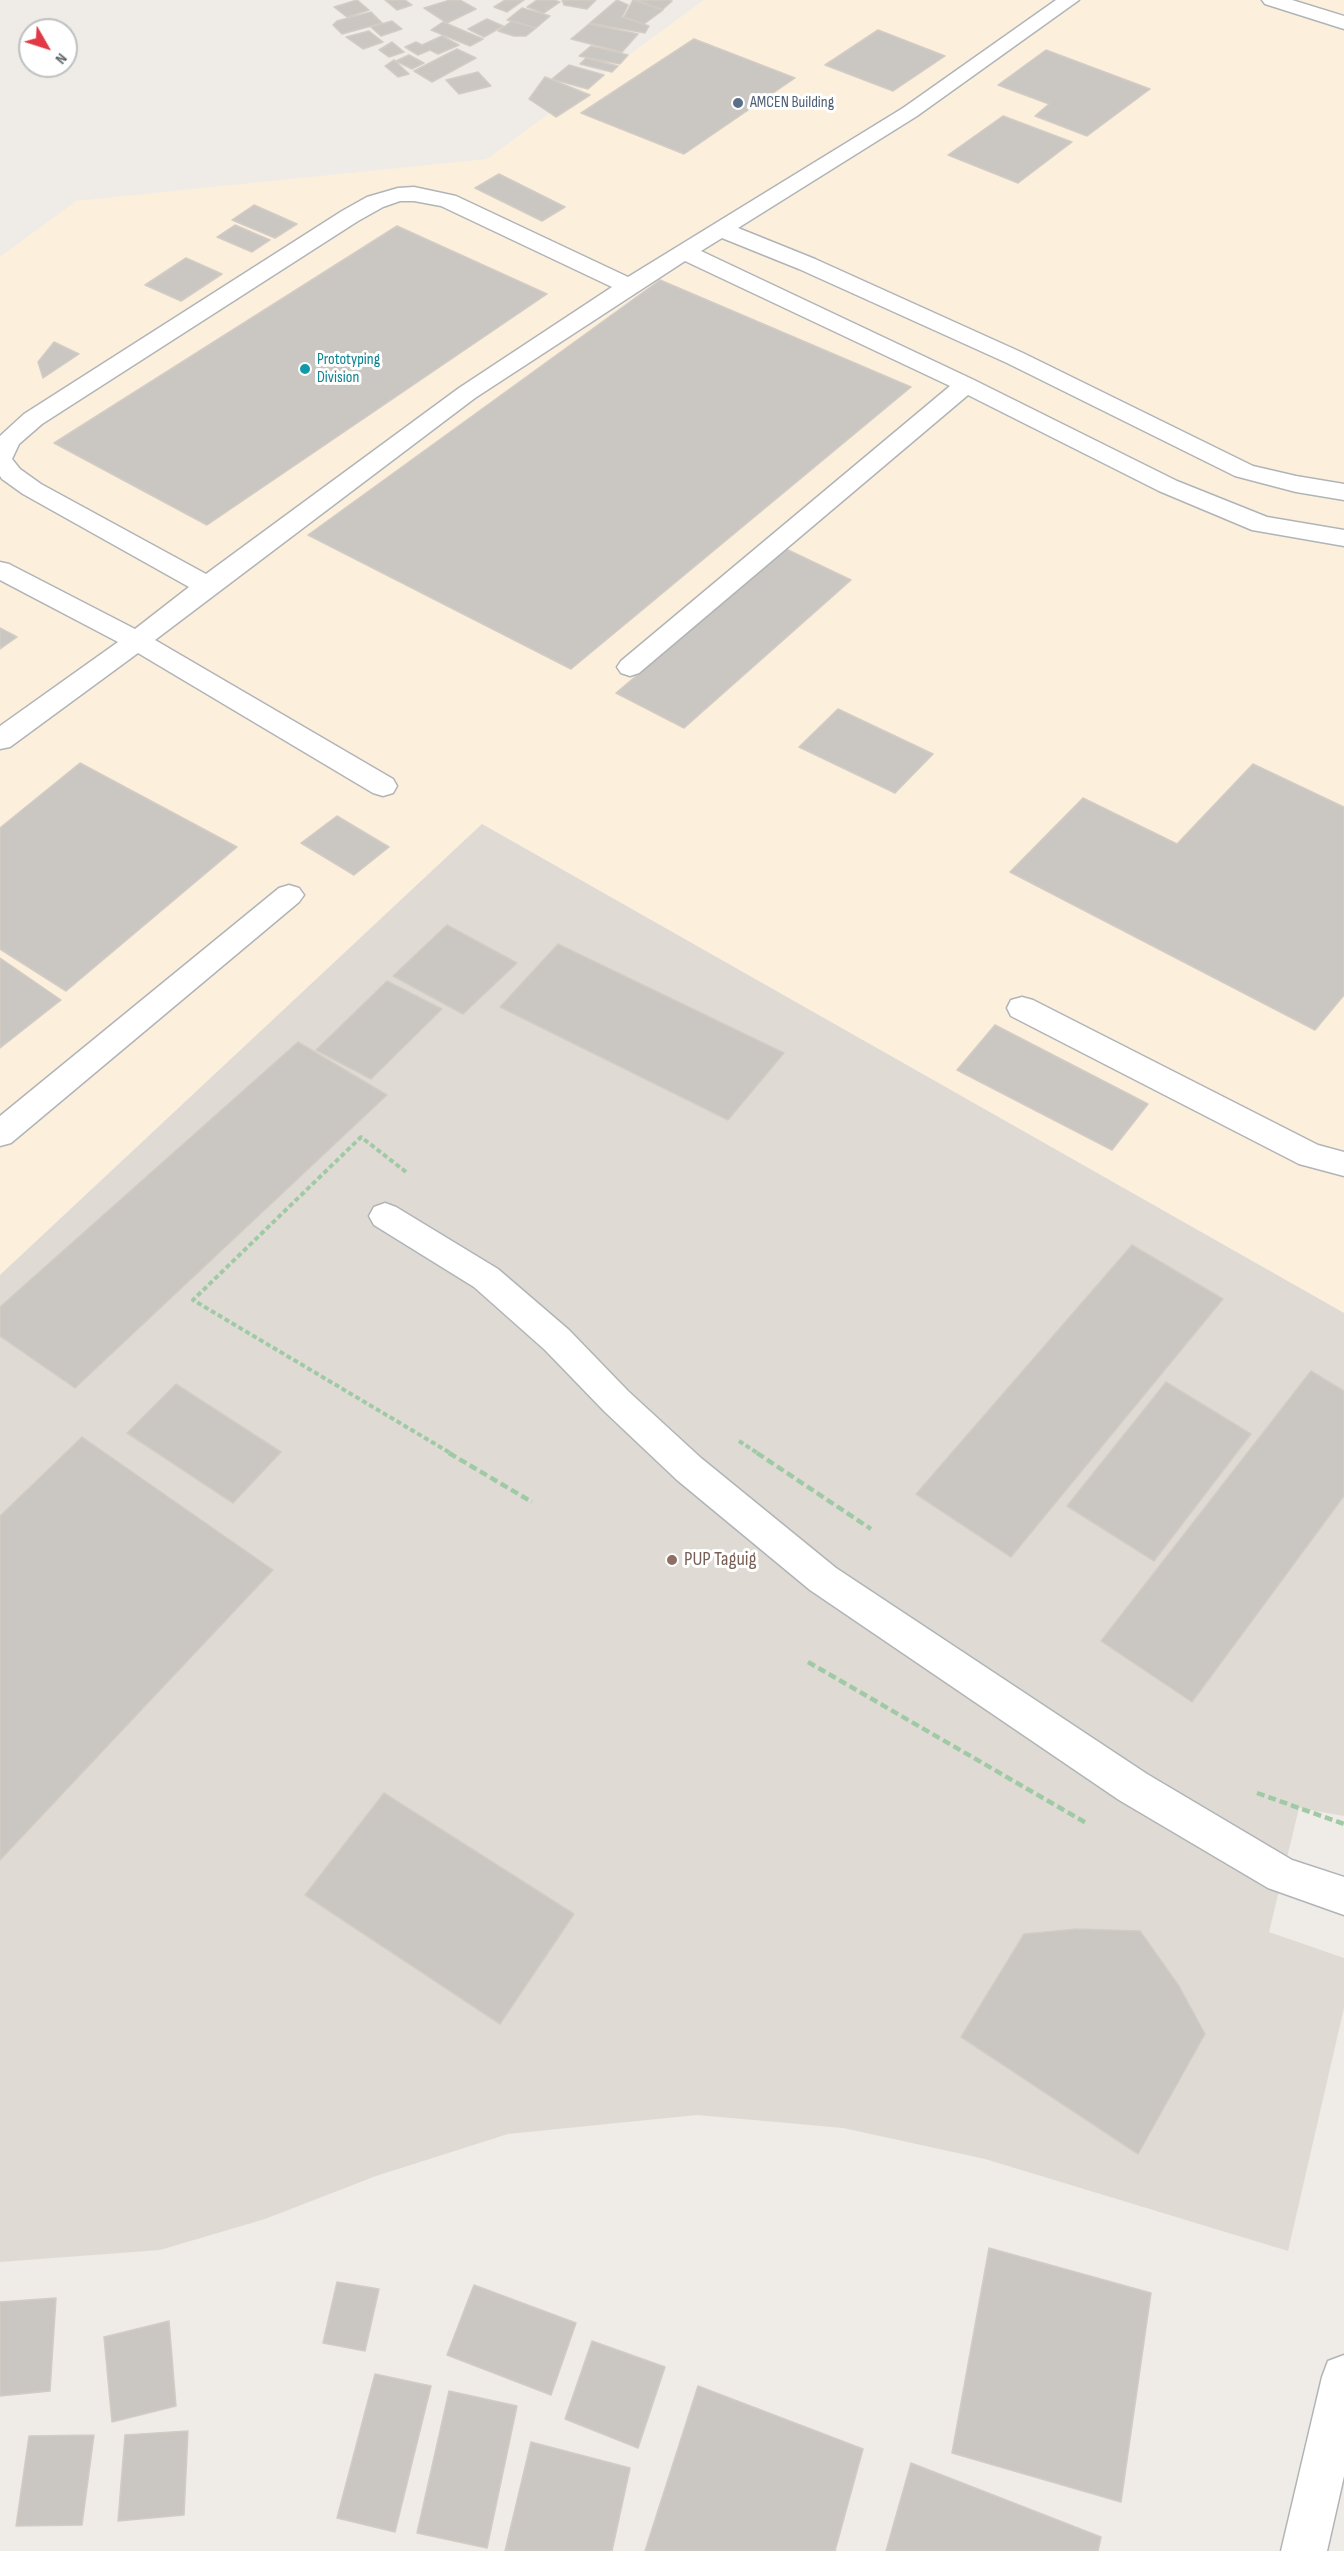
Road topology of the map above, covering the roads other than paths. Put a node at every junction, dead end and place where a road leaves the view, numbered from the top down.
1 (1069, 0) edge
2 (1272, 0) edge
3 (1344, 23) edge
4 (720, 230) junction
5 (685, 252) junction
6 (629, 286) junction
7 (966, 386) junction
8 (0, 459) edge
9 (1344, 492) edge
10 (1344, 538) edge
11 (0, 570) edge
12 (207, 586) junction
13 (137, 641) junction
14 (630, 667) dead end
15 (0, 740) edge
16 (383, 786) dead end
17 (289, 895) dead end
18 (1022, 1008) dead end
19 (0, 1134) edge
20 (1344, 1164) edge
21 (385, 1216) dead end
22 (1344, 1896) edge
23 (1344, 2377) edge
24 (1304, 2551) edge

1 - 4 street
2 - 3 street
4 - 5 street
4 - 9 street
5 - 6 street
5 - 7 street
6 - 8 street
6 - 12 street
7 - 10 street
7 - 14 street
8 - 12 street
11 - 13 street
12 - 13 street
13 - 15 street
13 - 16 street
17 - 19 street
18 - 20 street
21 - 22 street
23 - 24 street

